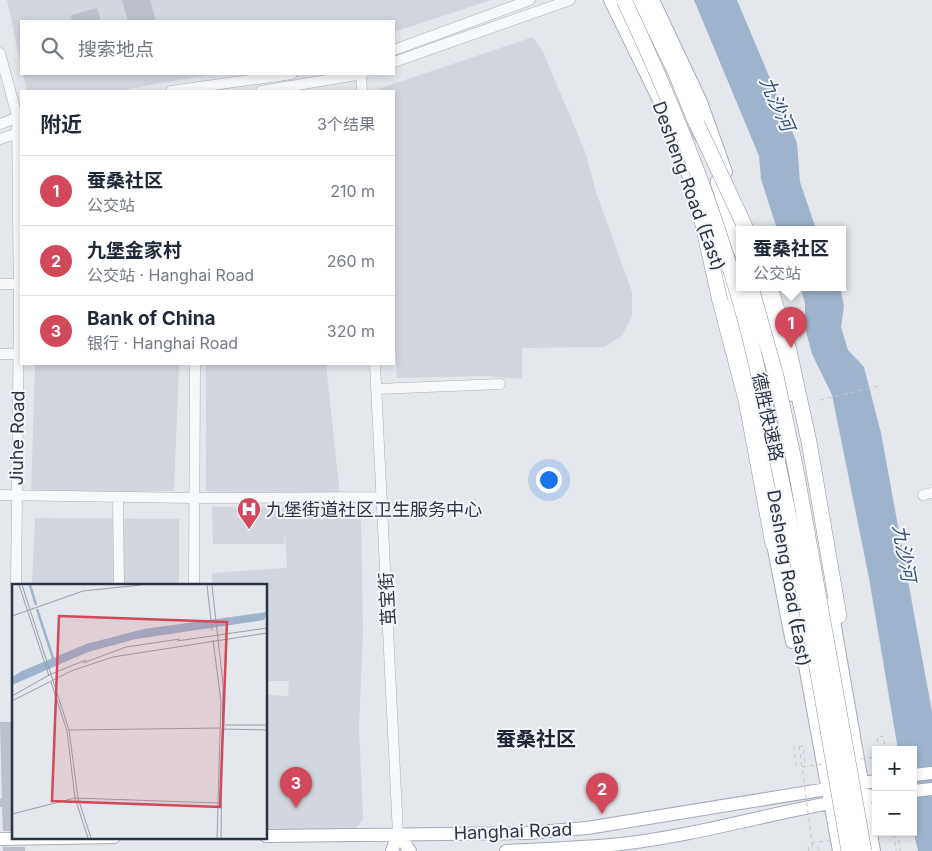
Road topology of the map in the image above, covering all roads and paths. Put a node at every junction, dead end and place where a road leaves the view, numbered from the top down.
1 (530, 0) edge
2 (570, 0) edge
3 (610, 0) edge
4 (624, 0) edge
5 (640, 0) edge
6 (653, 0) edge
7 (395, 50) edge
8 (0, 53) edge
9 (395, 62) edge
10 (285, 75) edge
11 (356, 75) edge
12 (362, 75) edge
13 (178, 90) edge
14 (267, 90) edge
15 (362, 90) edge
16 (19, 116) edge
17 (0, 124) edge
18 (696, 124) junction
19 (19, 132) edge
20 (0, 139) edge
21 (684, 140) junction
22 (744, 226) edge
23 (744, 226) edge
24 (736, 238) edge
25 (0, 284) edge
26 (18, 284) junction
27 (736, 289) edge
28 (736, 291) edge
29 (752, 291) edge
30 (763, 291) edge
31 (771, 291) edge
32 (20, 313) edge
33 (0, 354) edge
34 (18, 354) junction
35 (195, 365) edge
36 (375, 365) edge
37 (500, 384) dead end
38 (879, 386) dead end
39 (376, 389) junction
40 (820, 400) dead end
41 (0, 495) edge
42 (16, 495) junction
43 (118, 497) junction
44 (382, 497) junction
45 (193, 498) junction
46 (773, 544) joint
47 (16, 584) edge
48 (119, 584) edge
49 (194, 584) edge
50 (839, 616) joint
51 (847, 698) junction
52 (798, 746) junction
53 (878, 746) edge
54 (885, 746) edge
55 (805, 763) dead end
56 (796, 766) dead end
57 (802, 767) dead end
58 (932, 773) edge
59 (917, 775) edge
60 (872, 781) edge
61 (862, 782) junction
62 (826, 788) junction
63 (932, 790) edge
64 (917, 791) edge
65 (870, 796) edge
66 (830, 802) junction
67 (398, 834) junction
68 (268, 836) edge
69 (894, 836) edge
70 (898, 836) edge
71 (18, 838) edge
72 (0, 839) edge
73 (812, 843) dead end
74 (818, 846) dead end
75 (621, 847) edge
76 (808, 847) dead end
77 (392, 851) edge
78 (410, 851) edge
79 (506, 851) edge
80 (809, 851) edge
81 (813, 851) edge
82 (819, 851) edge
83 (839, 851) edge
84 (849, 851) edge
85 (864, 851) edge
86 (874, 851) edge
87 (896, 851) edge
88 (900, 851) edge

1 - 7 street
2 - 9 street
3 - 62 main road, Desheng Road (East)
4 - 21 highway, 德胜快速路, bridge
5 - 18 highway
6 - 23 main road
8 - 16 street, Jiuhe Road
10 - 13 street
11 - 14 street
12 - 15 street
16 - 17 street
16 - 19 street, Jiuhe Road
18 - 22 highway, bridge
18 - 24 highway, bridge
19 - 20 street
19 - 26 street, Jiuhe Road
21 - 27 highway, 德胜快速路, bridge
21 - 46 highway, bridge
25 - 26 street
26 - 32 street, Jiuhe Road
28 - 84 highway, 德胜快速路, bridge
29 - 85 highway, 德胜快速路, bridge
30 - 51 main road, Desheng Road (East)
31 - 50 highway
32 - 34 street, Jiuhe Road
33 - 34 street
34 - 42 street, Jiuhe Road
35 - 45 street
36 - 39 street, 茧宝街
37 - 39 street
38 - 40 path
39 - 44 street, 茧宝街
41 - 42 street
42 - 43 street
42 - 47 street, Jiuhe Road
43 - 45 street
43 - 48 street
44 - 45 street
44 - 67 street, 茧宝街
45 - 49 street
46 - 62 main road
50 - 51 main road
51 - 61 main road, Desheng Road (East)
52 - 55 path
52 - 56 path
52 - 57 path
53 - 54 path
58 - 59 main road
60 - 61 main road, Hanghai Road
61 - 62 main road, Hanghai Road
61 - 65 main road, Desheng Road (East)
62 - 66 main road
62 - 67 main road, Hanghai Road
63 - 64 main road
65 - 66 main road, Hanghai Road
65 - 86 main road, Desheng Road (East)
66 - 75 main road, Hanghai Road
66 - 83 main road
67 - 68 main road, Hanghai Road
67 - 77 main road
67 - 78 main road
69 - 87 path
70 - 88 path
71 - 72 main road
73 - 81 path
74 - 82 path
75 - 79 main road, Hanghai Road
76 - 80 path

